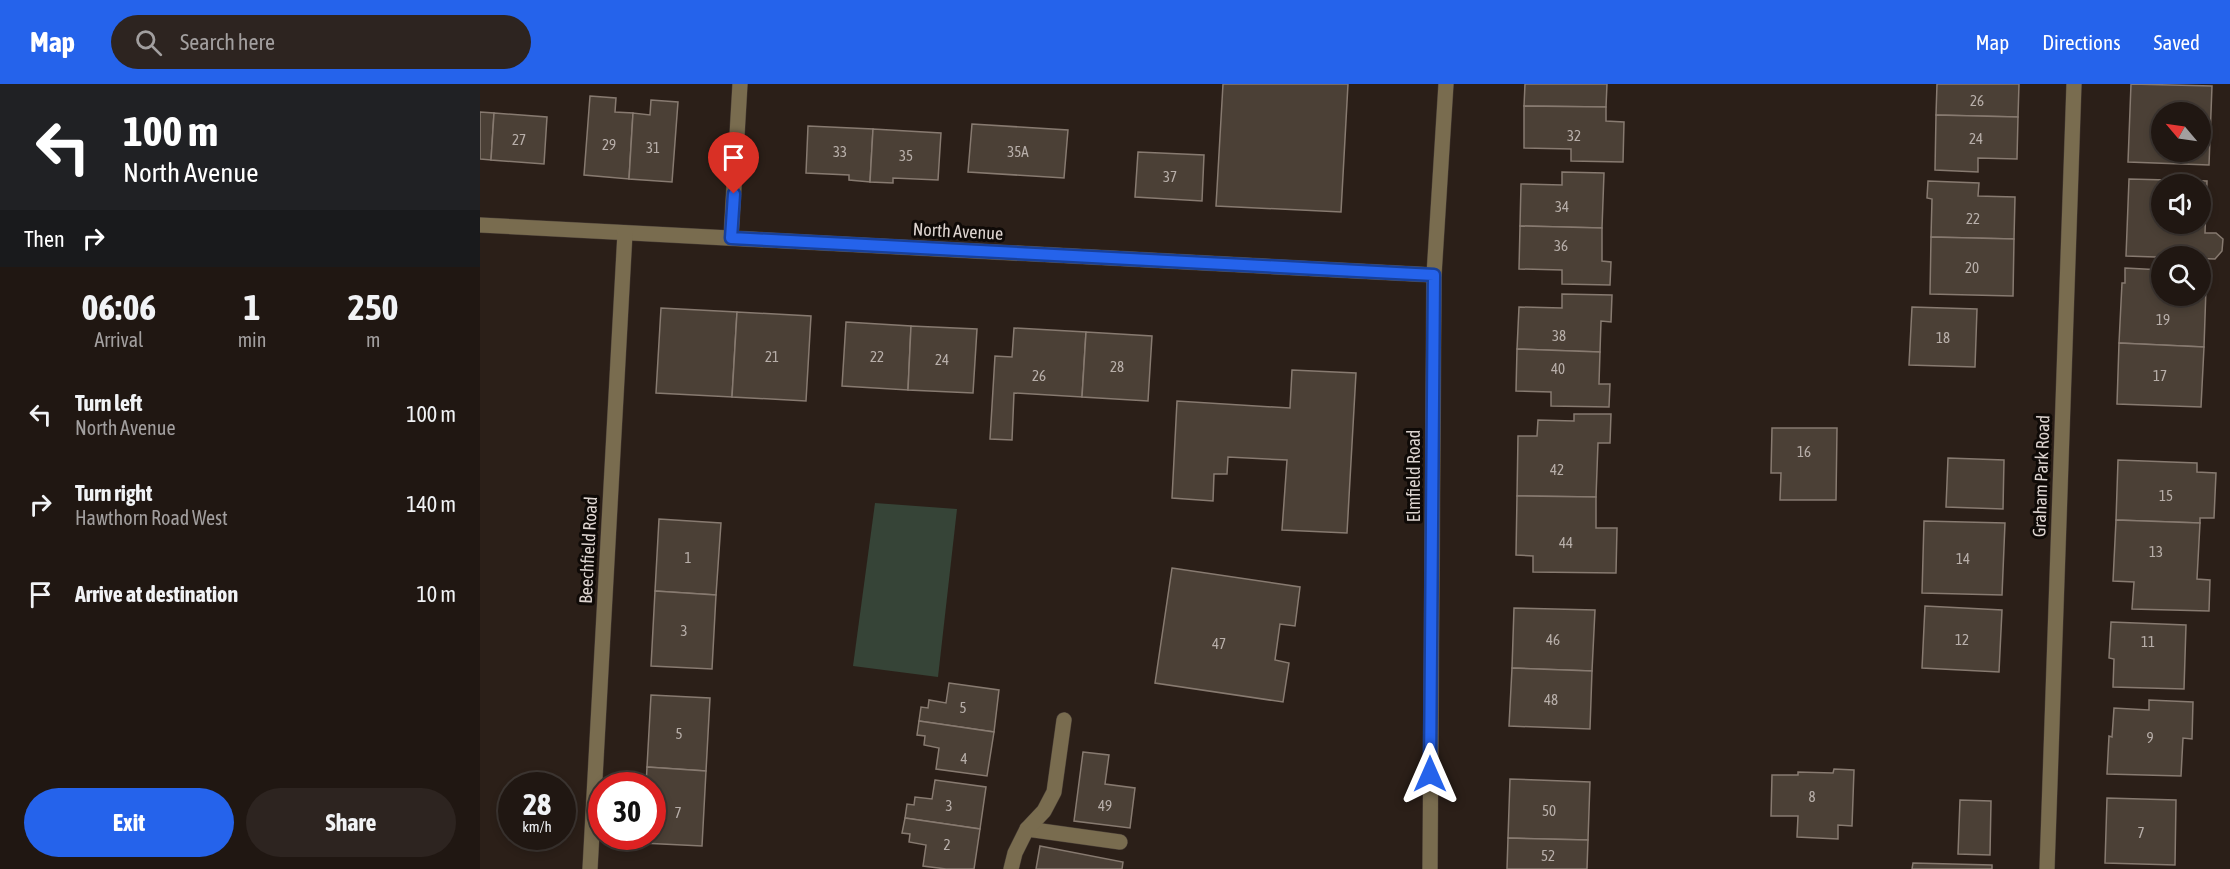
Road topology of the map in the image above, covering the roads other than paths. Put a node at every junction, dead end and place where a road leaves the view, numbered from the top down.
1 (740, 84) edge
2 (1446, 84) edge
3 (2074, 84) edge
4 (480, 225) edge
5 (625, 232) junction
6 (731, 238) junction
7 (1434, 275) junction
8 (1064, 720) dead end
9 (1027, 829) junction
10 (1120, 843) dead end
11 (590, 869) edge
12 (1011, 869) edge
13 (1430, 869) edge
14 (2047, 869) edge

1 - 6 street
2 - 7 street, Elmfield Road
3 - 14 street, Graham Park Road
4 - 5 street, North Avenue
5 - 6 street, North Avenue
5 - 11 street, Beechfield Road
6 - 7 street, North Avenue
7 - 13 street, Elmfield Road
8 - 9 street
9 - 10 street
9 - 12 street

